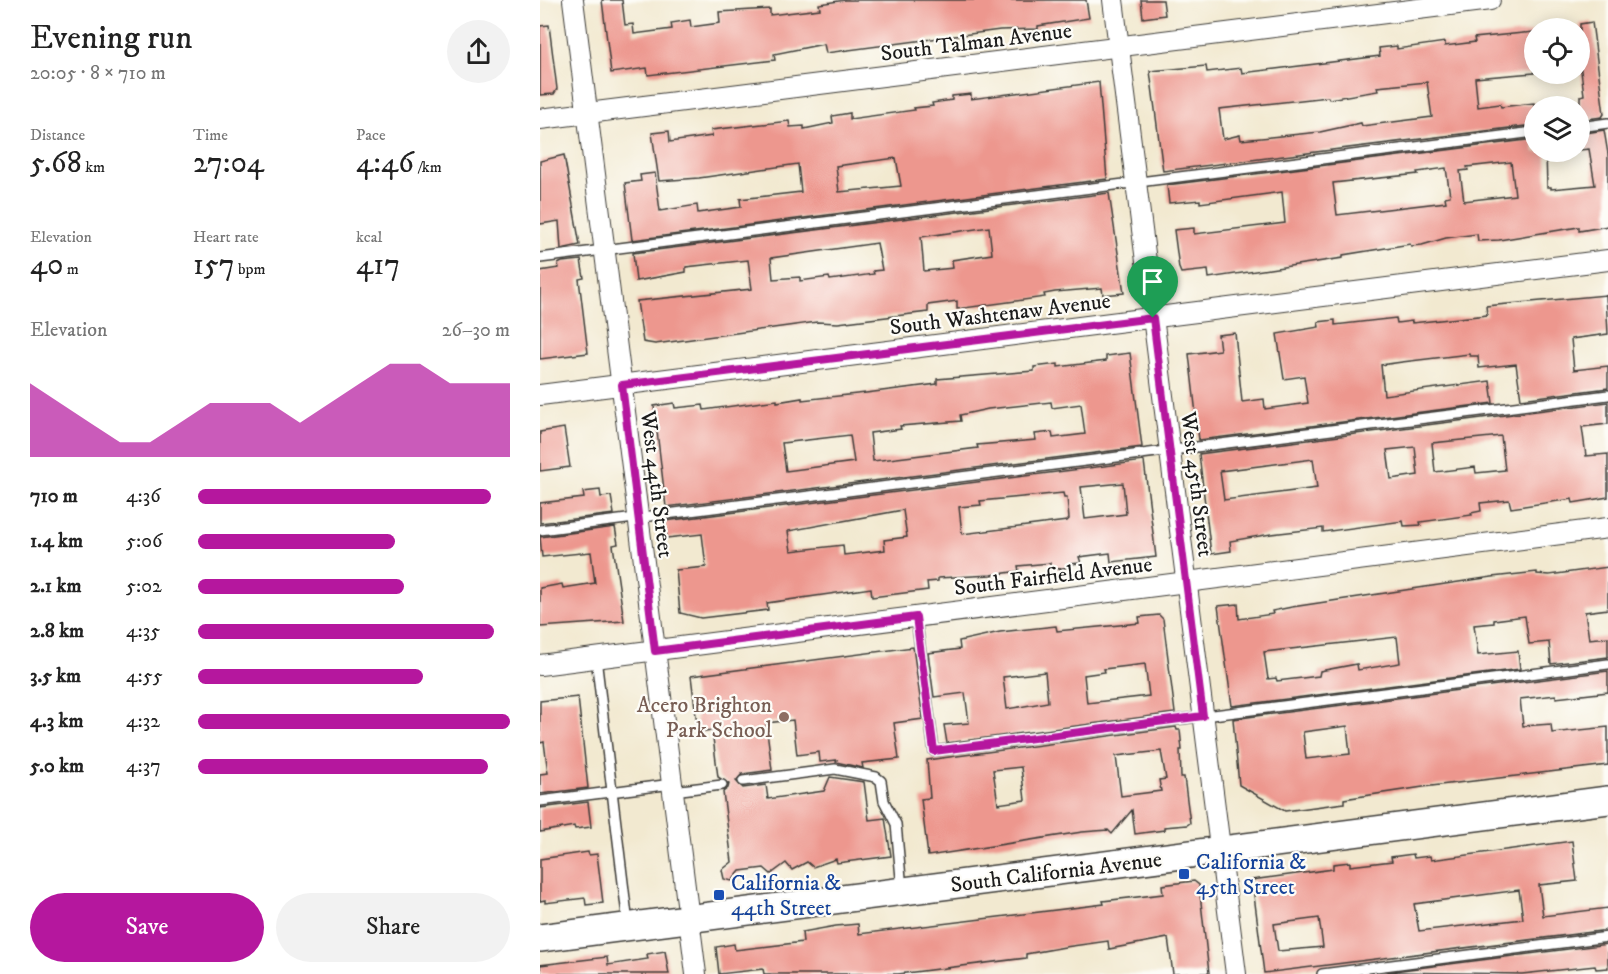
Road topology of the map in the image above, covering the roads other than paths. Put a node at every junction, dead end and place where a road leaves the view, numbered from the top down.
1 (573, 0) edge
2 (1113, 0) edge
3 (1490, 0) edge
4 (1118, 47) junction
5 (588, 113) junction
6 (540, 119) edge
7 (1608, 123) edge
8 (1590, 126) edge
9 (1524, 133) edge
10 (1136, 183) junction
11 (605, 249) junction
12 (540, 258) edge
13 (1608, 260) edge
14 (1153, 318) junction
15 (622, 385) junction
16 (1608, 394) edge
17 (540, 396) edge
18 (1170, 450) junction
19 (638, 517) junction
20 (1608, 528) edge
21 (540, 530) edge
22 (1186, 582) junction
23 (916, 617) junction
24 (655, 651) junction
25 (596, 658) junction
26 (1608, 664) edge
27 (540, 665) edge
28 (1203, 716) junction
29 (743, 782) dead end
30 (722, 784) dead end
31 (672, 787) junction
32 (612, 792) junction
33 (1608, 800) edge
34 (540, 801) edge
35 (1220, 850) junction
36 (903, 891) junction
37 (688, 919) junction
38 (628, 927) junction
39 (1608, 937) edge
40 (540, 938) edge
41 (696, 974) edge
42 (1236, 974) edge
43 (1322, 974) edge

1 - 5 street, West 44th Street
2 - 4 street, West 45th Street
3 - 4 street, South Talman Avenue
4 - 5 street, South Talman Avenue
4 - 10 street, West 45th Street
5 - 6 street, South Talman Avenue
5 - 11 street, West 44th Street
7 - 8 lane
9 - 10 lane
10 - 11 lane
10 - 14 street, West 45th Street
11 - 12 lane
11 - 15 street, West 44th Street
13 - 14 street, South Washtenaw Avenue
14 - 15 street, South Washtenaw Avenue
14 - 18 street, West 45th Street
15 - 17 street, South Washtenaw Avenue
15 - 19 street, West 44th Street
16 - 18 lane
18 - 19 lane
18 - 22 street, West 45th Street
19 - 21 lane
19 - 24 street, West 44th Street
20 - 22 street, South Fairfield Avenue
22 - 23 street, South Fairfield Avenue
22 - 28 street, West 45th Street
23 - 24 street, South Fairfield Avenue
23 - 28 lane
24 - 25 street, South Fairfield Avenue
24 - 31 street, West 44th Street
25 - 27 street, South Fairfield Avenue
25 - 32 lane
26 - 28 lane
28 - 35 street, West 45th Street
29 - 36 lane
30 - 31 lane
31 - 32 lane
31 - 37 street, West 44th Street
32 - 34 lane
32 - 38 lane
33 - 35 main road, South California Avenue
35 - 36 main road, South California Avenue
35 - 42 street, West 45th Street
36 - 37 main road, South California Avenue
37 - 38 main road, South California Avenue
37 - 41 street, West 44th Street
38 - 40 main road, South California Avenue
39 - 43 lane

